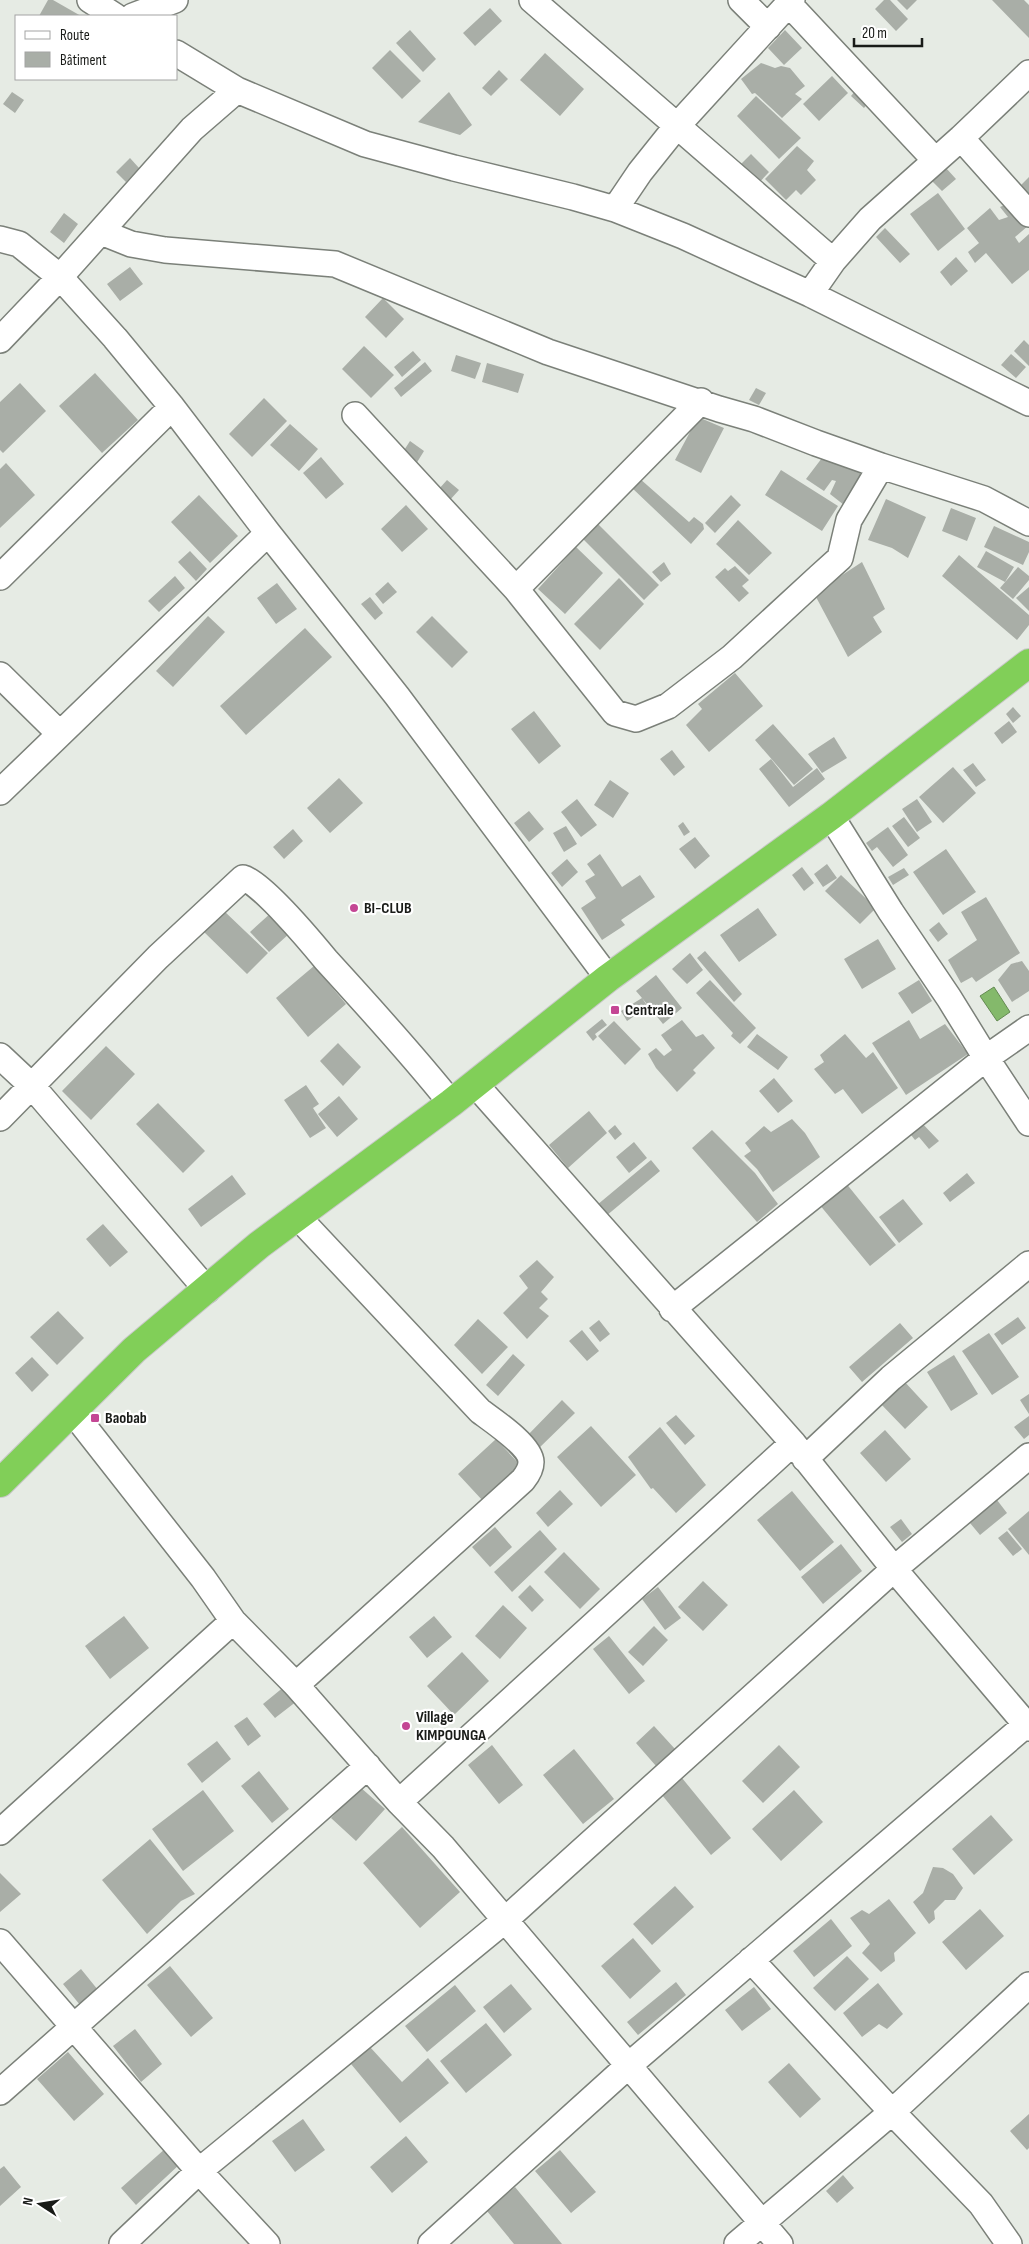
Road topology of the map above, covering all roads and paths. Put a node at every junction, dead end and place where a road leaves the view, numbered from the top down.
1 (90, 0) edge
2 (175, 0) edge
3 (532, 0) edge
4 (741, 0) edge
5 (790, 2) edge
6 (133, 10) edge
7 (113, 15) edge
8 (768, 27) junction
9 (178, 54) edge
10 (1029, 73) edge
11 (237, 90) junction
12 (676, 128) junction
13 (961, 138) junction
14 (935, 160) junction
15 (615, 209) junction
16 (1029, 214) edge
17 (101, 232) junction
18 (0, 239) edge
19 (833, 261) junction
20 (60, 277) junction
21 (810, 294) junction
22 (0, 340) edge
23 (1025, 396) edge
24 (701, 402) junction
25 (172, 407) junction
26 (355, 415) dead end
27 (881, 466) junction
28 (1029, 523) edge
29 (268, 533) junction
30 (0, 577) edge
31 (516, 589) junction
32 (1029, 663) edge
33 (0, 675) edge
34 (60, 734) junction
35 (0, 792) edge
36 (831, 816) junction
37 (608, 978) junction
38 (1029, 1028) edge
39 (0, 1056) edge
40 (986, 1058) junction
41 (475, 1084) junction
42 (32, 1086) junction
43 (450, 1103) junction
44 (0, 1118) edge
45 (1029, 1122) edge
46 (297, 1216) junction
47 (1029, 1264) edge
48 (206, 1290) junction
49 (672, 1309) junction
50 (72, 1411) junction
51 (799, 1451) junction
52 (1029, 1456) edge
53 (0, 1483) edge
54 (894, 1569) junction
55 (234, 1621) junction
56 (296, 1685) junction
57 (1028, 1725) edge
58 (368, 1766) junction
59 (399, 1802) junction
60 (0, 1832) edge
61 (504, 1921) junction
62 (0, 1942) edge
63 (752, 1960) junction
64 (1029, 1986) edge
65 (75, 2027) junction
66 (628, 2066) junction
67 (0, 2092) edge
68 (892, 2112) junction
69 (199, 2171) junction
70 (761, 2223) junction
71 (122, 2244) edge
72 (267, 2244) edge
73 (431, 2244) edge
74 (737, 2244) edge
75 (780, 2244) edge
76 (1010, 2244) edge

1 - 7 street
2 - 6 street
3 - 12 street
4 - 8 street
5 - 8 street
5 - 14 street
8 - 12 street
9 - 11 street
10 - 13 street
11 - 15 street
11 - 17 street
12 - 15 street
12 - 19 street
13 - 14 street
13 - 16 street
14 - 19 street
15 - 21 street
17 - 20 street
17 - 24 street
18 - 20 street
19 - 21 street
20 - 22 street
20 - 25 street
21 - 23 street
24 - 27 street
24 - 31 street
25 - 29 street
25 - 30 street
26 - 31 street
27 - 28 street
27 - 31 street
29 - 34 street
29 - 37 street
32 - 36 highway
33 - 34 street
34 - 35 street
36 - 37 highway
36 - 40 street
37 - 41 highway
38 - 40 street
39 - 42 street
40 - 45 street
40 - 49 street
41 - 43 highway
41 - 49 street
42 - 43 street
42 - 44 street
42 - 48 street
43 - 46 highway
46 - 48 highway
46 - 56 street
47 - 51 street
48 - 50 highway
49 - 51 street
50 - 53 highway
50 - 55 street
51 - 54 street
51 - 59 street
52 - 54 street
54 - 57 street
54 - 61 street
55 - 56 street
55 - 60 street
56 - 58 street
57 - 63 street
58 - 59 street
58 - 65 street
59 - 61 street
61 - 66 street
61 - 69 street
62 - 65 street
63 - 66 street
63 - 68 street
64 - 68 street
65 - 67 street
65 - 69 street
66 - 70 street
66 - 73 street
68 - 70 street
68 - 76 street
69 - 71 street
69 - 72 street
70 - 74 street
70 - 75 street

